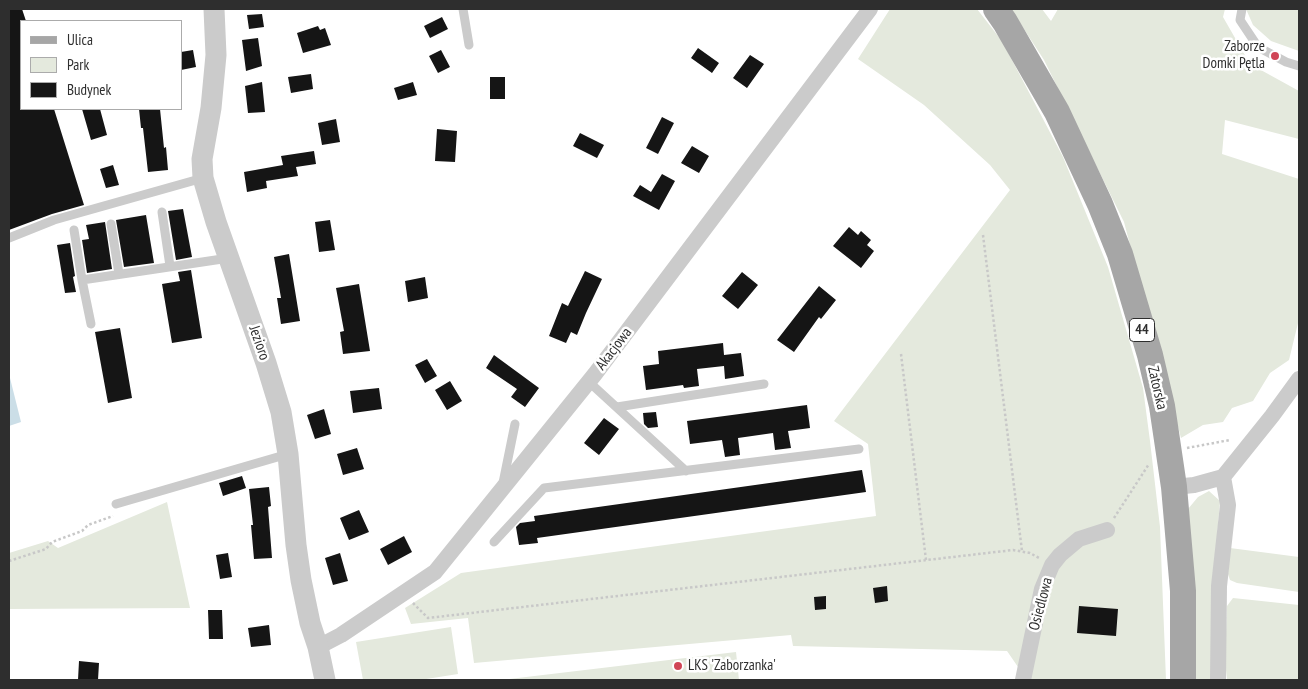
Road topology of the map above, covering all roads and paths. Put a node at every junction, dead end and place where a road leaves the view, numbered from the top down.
1 (214, 9) edge
2 (463, 9) edge
3 (870, 9) edge
4 (996, 9) edge
5 (1242, 9) edge
6 (469, 44) dead end
7 (1299, 66) edge
8 (202, 178) junction
9 (162, 212) dead end
10 (111, 224) dead end
11 (74, 230) dead end
12 (983, 235) dead end
13 (9, 238) edge
14 (229, 258) junction
15 (170, 266) junction
16 (118, 274) junction
17 (82, 280) junction
18 (91, 324) dead end
19 (901, 354) dead end
20 (1299, 379) edge
21 (589, 382) junction
22 (764, 384) dead end
23 (617, 407) junction
24 (515, 424) dead end
25 (1230, 440) dead end
26 (859, 450) dead end
27 (1179, 450) dead end
28 (288, 454) junction
29 (1150, 464) dead end
30 (686, 471) junction
31 (1222, 478) junction
32 (1174, 487) junction
33 (502, 491) junction
34 (116, 504) dead end
35 (1107, 530) joint
36 (494, 542) dead end
37 (1022, 552) junction
38 (926, 560) junction
39 (1052, 566) junction
40 (405, 592) junction
41 (318, 647) junction
42 (325, 680) edge
43 (1023, 680) edge
44 (1184, 680) edge
45 (1218, 680) edge

1 - 8 street, Jezioro
2 - 6 lane
3 - 21 street, Akacjowa
4 - 32 main road, Zatorska / 44
5 - 7 lane
8 - 13 lane
8 - 14 street, Jezioro
9 - 15 lane
10 - 16 lane
11 - 17 lane
12 - 37 path
14 - 15 lane
14 - 28 street, Jezioro
15 - 16 lane
16 - 17 lane
17 - 18 lane
19 - 38 path
20 - 31 street
21 - 23 lane
21 - 33 street, Akacjowa
22 - 23 lane
23 - 30 lane
24 - 33 lane
25 - 27 path
26 - 30 lane
28 - 34 lane
28 - 41 street, Jezioro
29 - 35 path
30 - 36 lane
31 - 32 street
31 - 45 street
32 - 44 main road, Zatorska / 44
33 - 40 street, Akacjowa
35 - 39 street, Osiedlowa
37 - 38 path
37 - 39 path
38 - 40 path
39 - 43 street, Osiedlowa
40 - 41 street, Akacjowa
41 - 42 street, Jezioro

